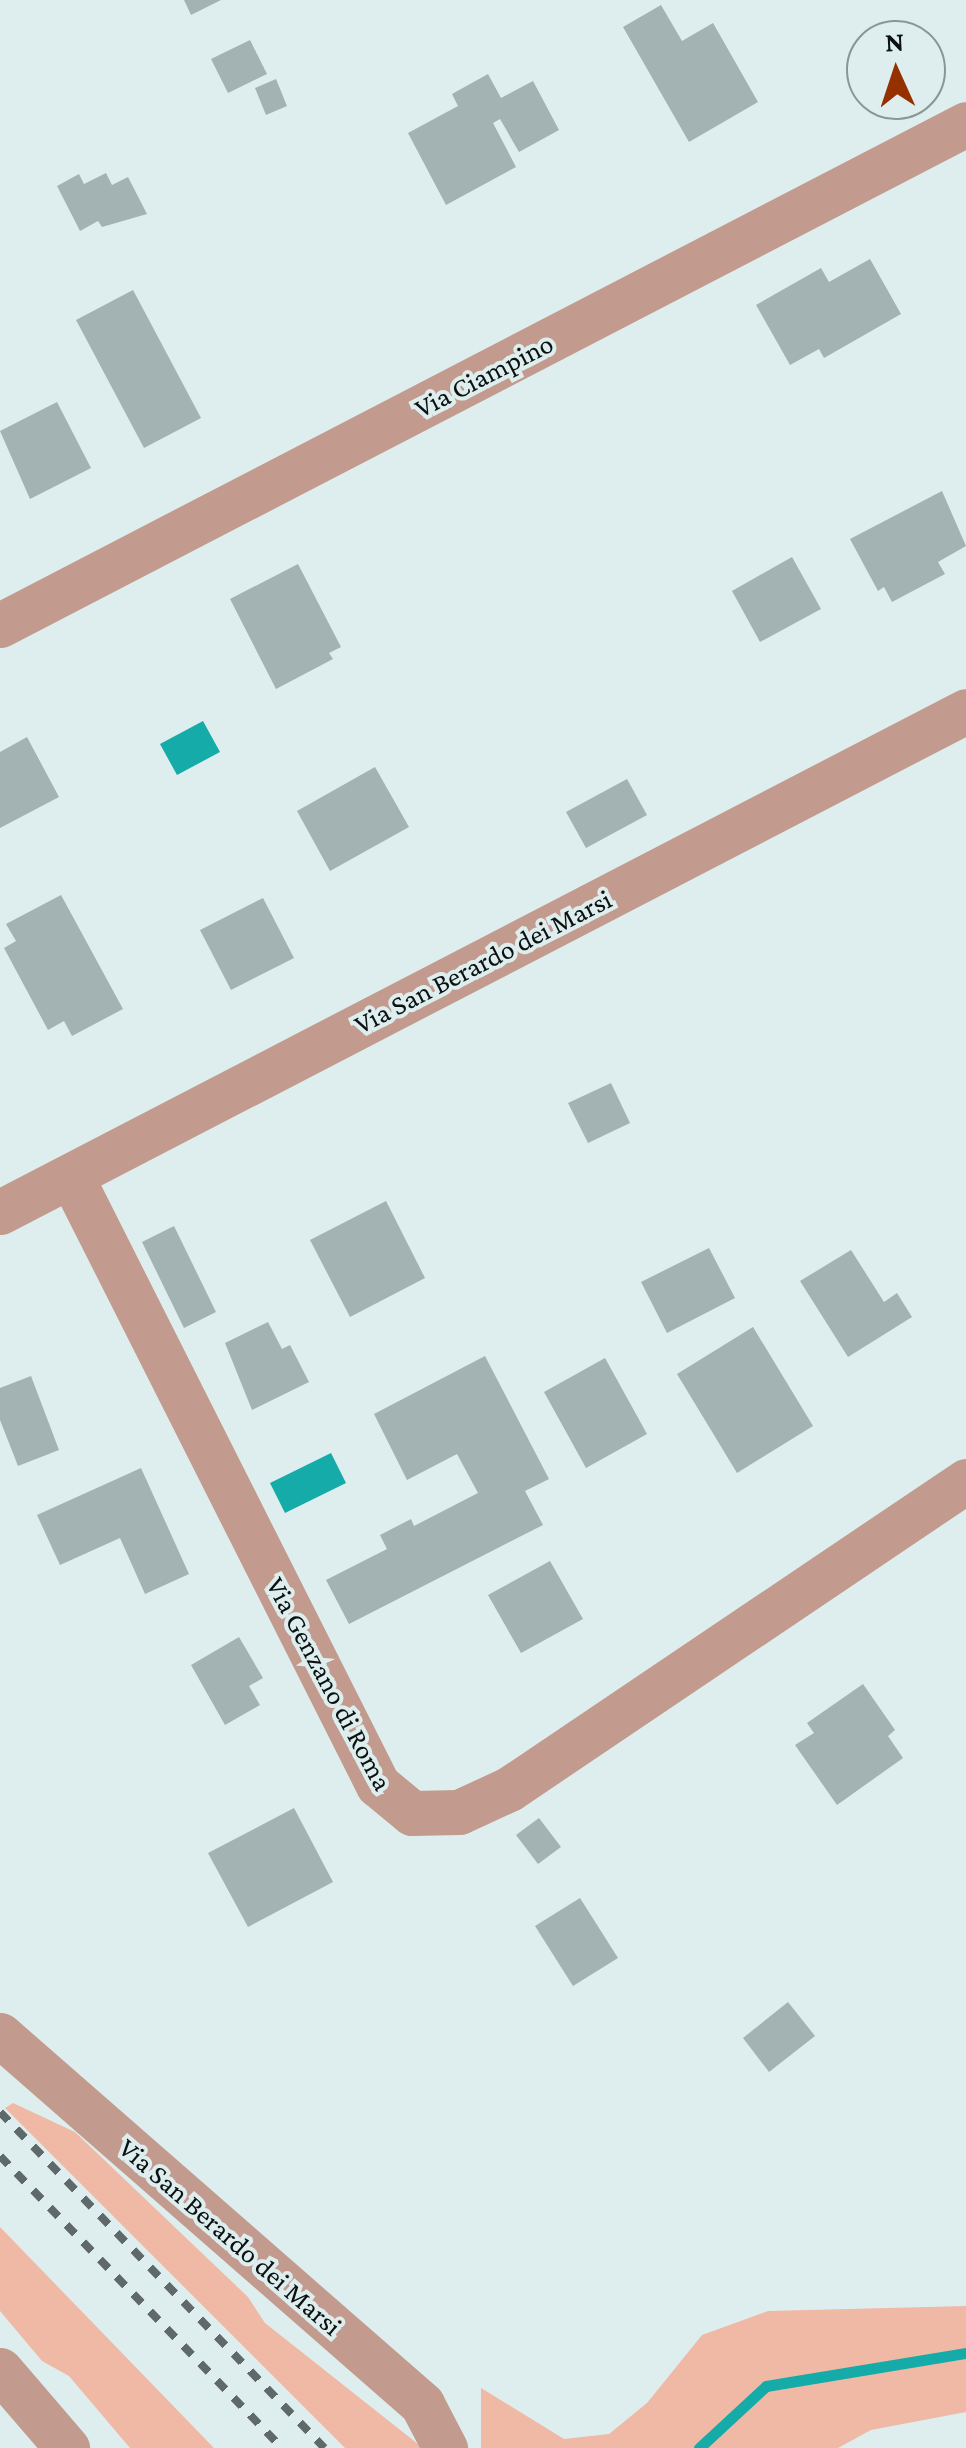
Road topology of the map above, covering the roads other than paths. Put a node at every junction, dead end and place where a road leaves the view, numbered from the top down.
1 (966, 124) edge
2 (0, 625) edge
3 (966, 712) edge
4 (71, 1176) junction
5 (0, 1212) edge
6 (966, 1482) edge
7 (0, 2035) edge
8 (0, 2370) edge
9 (66, 2448) edge
10 (445, 2448) edge

1 - 2 street, Via Ciampino
3 - 4 street, Via San Berardo dei Marsi
4 - 5 street, Via San Berardo dei Marsi
4 - 6 street, Via Genzano di Roma
7 - 10 street, Via San Berardo dei Marsi
8 - 9 street

